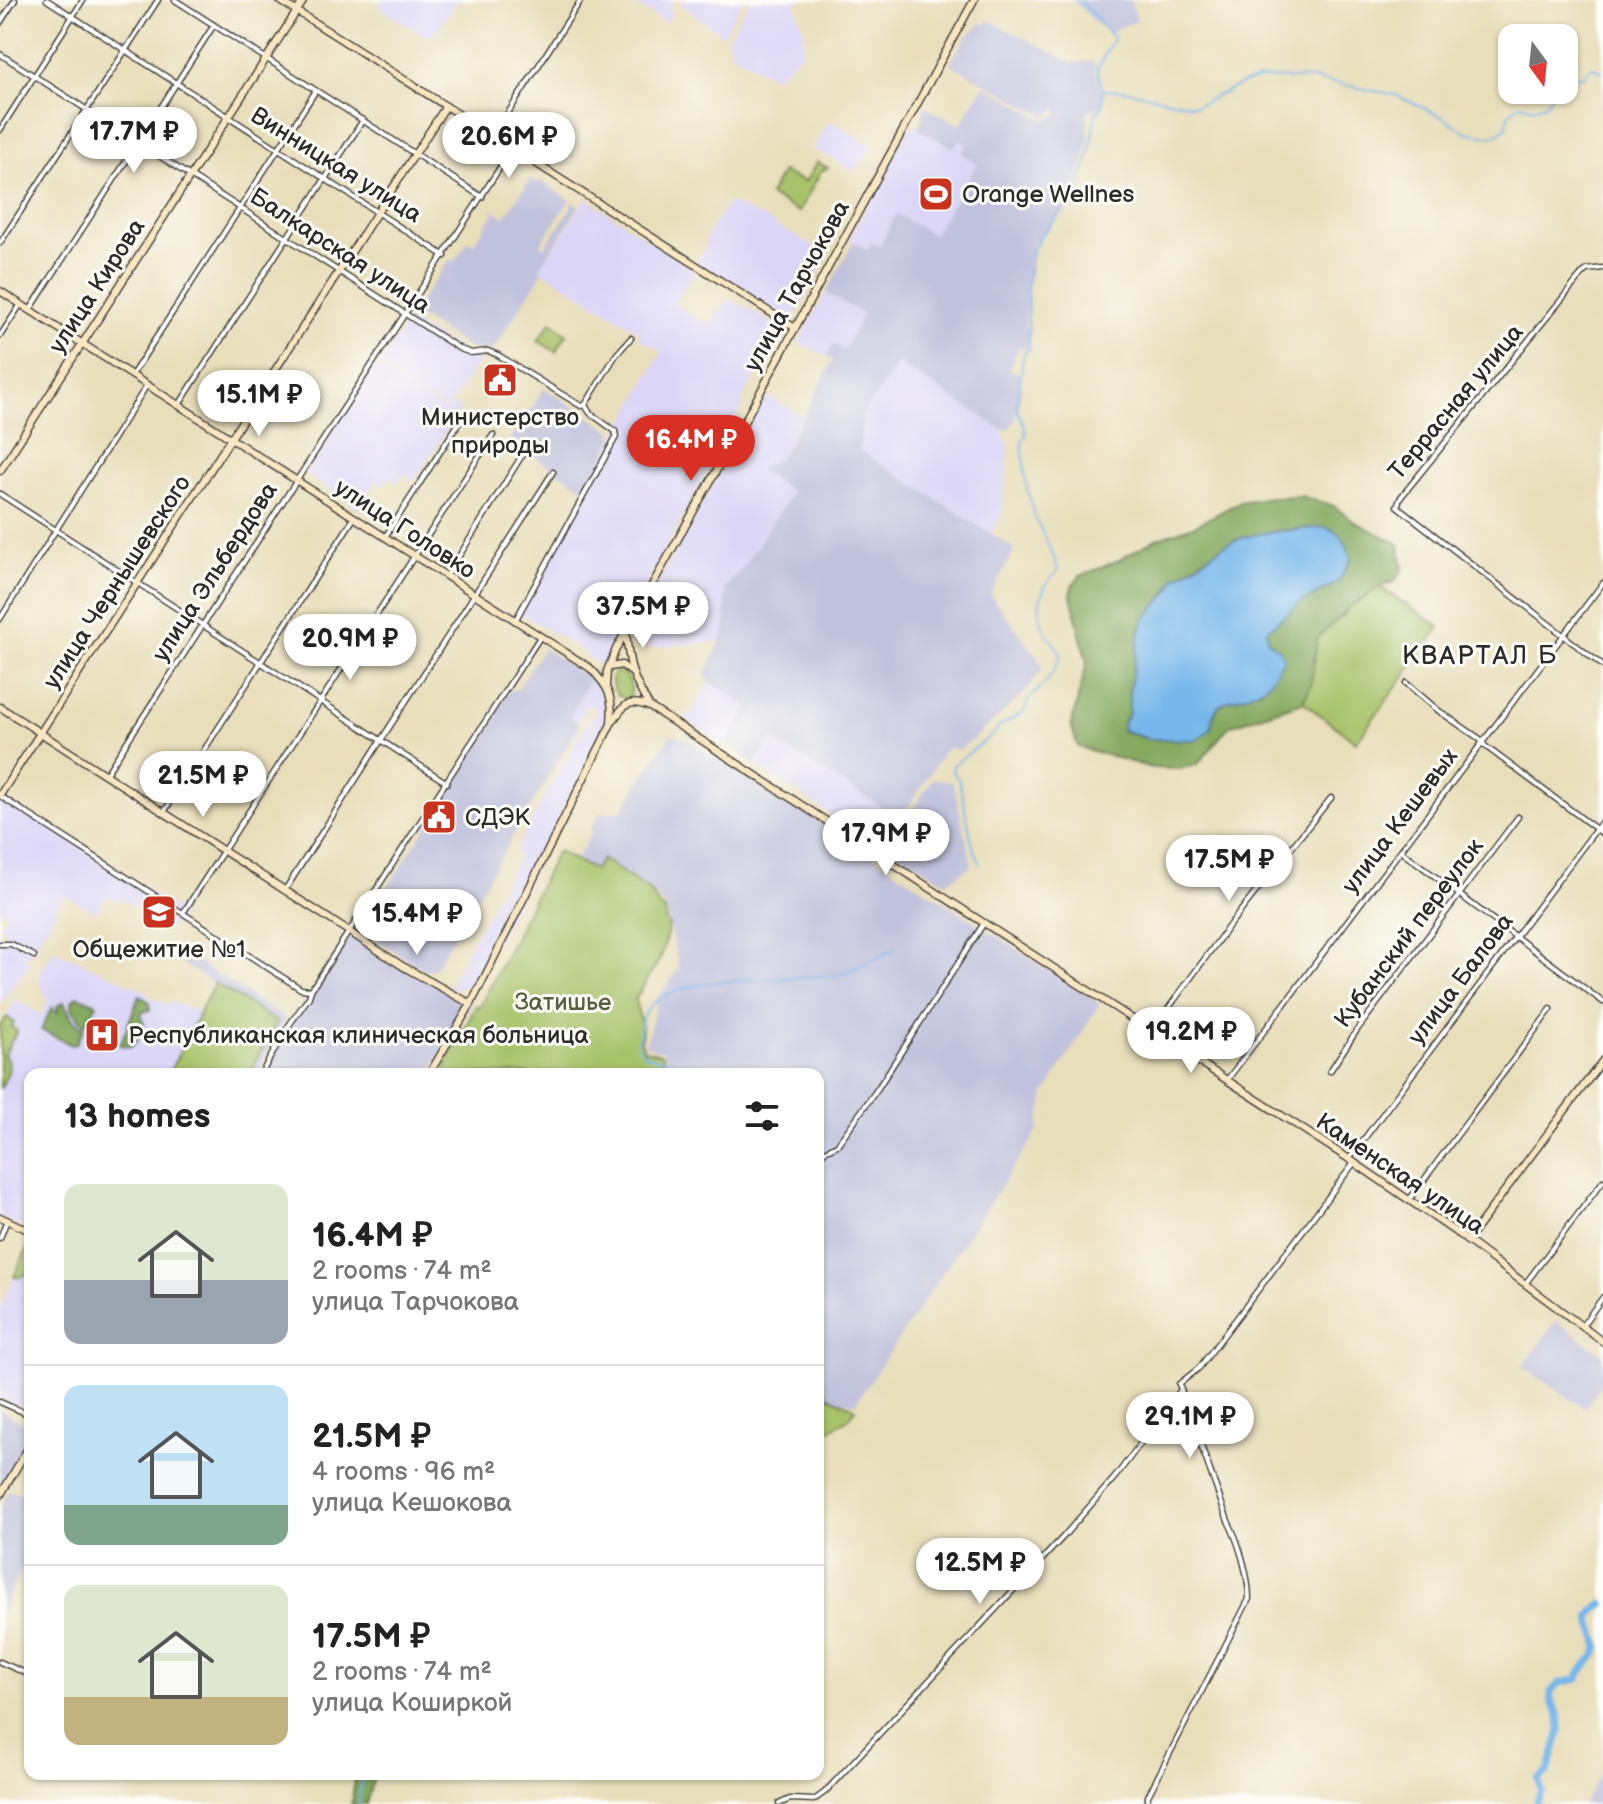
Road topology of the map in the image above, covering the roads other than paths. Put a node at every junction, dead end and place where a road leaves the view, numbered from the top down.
1 (15, 0) edge
2 (47, 0) edge
3 (83, 0) edge
4 (158, 0) edge
5 (175, 0) edge
6 (279, 0) edge
7 (304, 0) edge
8 (581, 0) edge
9 (974, 0) edge
10 (297, 11) junction
11 (72, 17) junction
12 (0, 23) edge
13 (214, 25) junction
14 (125, 51) junction
15 (0, 54) edge
16 (266, 59) junction
17 (34, 76) junction
18 (176, 84) junction
19 (316, 91) junction
20 (446, 106) junction
21 (87, 109) junction
22 (227, 117) junction
23 (363, 120) junction
24 (0, 130) edge
25 (493, 136) junction
26 (138, 143) junction
27 (278, 149) junction
28 (512, 149) junction
29 (415, 154) junction
30 (189, 176) junction
31 (326, 180) junction
32 (482, 197) junction
33 (240, 209) junction
34 (378, 212) junction
35 (287, 238) junction
36 (0, 243) edge
37 (445, 256) junction
38 (1603, 268) edge
39 (339, 272) junction
40 (0, 291) edge
41 (21, 304) junction
42 (30, 310) junction
43 (405, 314) junction
44 (795, 328) junction
45 (0, 336) edge
46 (631, 338) dead end
47 (82, 343) junction
48 (132, 375) junction
49 (147, 385) junction
50 (179, 405) junction
51 (585, 405) junction
52 (464, 415) dead end
53 (493, 435) dead end
54 (232, 439) junction
55 (523, 454) dead end
56 (0, 471) edge
57 (553, 472) dead end
58 (296, 480) junction
59 (0, 494) edge
60 (355, 518) junction
61 (56, 531) junction
62 (385, 537) junction
63 (415, 556) junction
64 (446, 577) junction
65 (137, 583) junction
66 (1603, 583) edge
67 (475, 595) junction
68 (0, 619) edge
69 (515, 621) junction
70 (202, 624) junction
71 (626, 631) junction
72 (1562, 636) junction
73 (540, 637) junction
74 (261, 662) junction
75 (1603, 666) edge
76 (590, 668) junction
77 (607, 670) junction
78 (631, 672) junction
79 (1406, 683) dead end
80 (606, 686) junction
81 (636, 686) junction
82 (612, 697) junction
83 (321, 701) junction
84 (629, 703) junction
85 (0, 707) edge
86 (650, 707) junction
87 (611, 724) junction
88 (40, 732) junction
89 (382, 740) junction
90 (1482, 742) junction
91 (106, 775) junction
92 (447, 783) junction
93 (0, 795) edge
94 (1331, 798) dead end
95 (164, 812) junction
96 (1518, 817) dead end
97 (1603, 820) edge
98 (1596, 829) junction
99 (1603, 834) edge
100 (224, 850) junction
101 (1401, 851) junction
102 (285, 890) junction
103 (1460, 895) junction
104 (183, 913) junction
105 (984, 923) junction
106 (350, 931) junction
107 (1515, 937) junction
108 (0, 944) edge
109 (34, 956) dead end
110 (311, 990) junction
111 (1603, 1002) edge
112 (471, 1004) junction
113 (1551, 1009) dead end
114 (1151, 1032) junction
115 (1603, 1060) edge
116 (264, 1068) edge
117 (433, 1068) edge
118 (1330, 1071) dead end
119 (1227, 1080) junction
120 (824, 1152) edge
121 (1352, 1161) junction
122 (1603, 1181) edge
123 (1409, 1200) junction
124 (4, 1219) edge
125 (24, 1228) edge
126 (0, 1238) edge
127 (1467, 1241) junction
128 (1525, 1284) junction
129 (1603, 1297) edge
130 (1582, 1326) junction
131 (1603, 1342) edge
132 (1180, 1391) junction
133 (0, 1402) edge
134 (24, 1413) edge
135 (24, 1456) edge
136 (0, 1496) edge
137 (0, 1662) edge
138 (24, 1672) edge
139 (779, 1804) edge
140 (1147, 1804) edge

1 - 12 street
2 - 11 street, Винницкая улица
3 - 11 street
4 - 14 street
5 - 13 street
6 - 10 street
7 - 10 street, улица Кирова
8 - 25 street
9 - 44 street, улица Тарчокова
10 - 16 street, улица Кирова
10 - 20 street
11 - 14 street, Винницкая улица
11 - 17 street
13 - 16 street
13 - 18 street
14 - 18 street, Винницкая улица
14 - 21 street
15 - 17 street, Балкарская улица
16 - 19 street
16 - 22 street, улица Кирова
17 - 21 street, Балкарская улица
17 - 24 street
18 - 22 street, Винницкая улица
18 - 26 street
19 - 23 street
19 - 27 street
20 - 25 street
20 - 29 street, улица Чернышевского
21 - 26 street, Балкарская улица
21 - 36 street
22 - 27 street, Винницкая улица
22 - 30 street, улица Кирова
23 - 29 street
23 - 31 street
25 - 28 street
26 - 30 street, Балкарская улица
26 - 42 street
27 - 31 street, Винницкая улица
27 - 33 street
28 - 32 street, улица Эльбердова
28 - 44 street
29 - 32 street
29 - 34 street, улица Чернышевского
30 - 33 street, Балкарская улица
30 - 47 street, улица Кирова
31 - 34 street, Винницкая улица
31 - 35 street
32 - 37 street, улица Эльбердова
33 - 35 street, Балкарская улица
33 - 48 street
34 - 37 street, Винницкая улица
34 - 39 street, улица Чернышевского
35 - 39 street, Балкарская улица
35 - 50 street
37 - 43 street, улица Эльбердова
38 - 72 street, Террасная улица
39 - 43 street, Балкарская улица
39 - 54 street, улица Чернышевского
40 - 41 street, улица Головко
41 - 42 street, улица Головко
41 - 45 street
42 - 47 street, улица Головко
43 - 51 street, Балкарская улица
43 - 58 street, улица Эльбердова
44 - 71 street, улица Тарчокова
46 - 51 street
47 - 48 street, улица Головко
47 - 56 street, улица Кирова
48 - 49 street, улица Головко
49 - 50 street, улица Головко
49 - 61 street
50 - 54 street, улица Головко
51 - 69 street, Балкарская улица
52 - 62 street
53 - 63 street
54 - 58 street, улица Головко
54 - 65 street, улица Чернышевского
55 - 64 street
57 - 67 street
58 - 60 street, улица Головко
58 - 70 street, улица Эльбердова
59 - 61 street
60 - 62 street, улица Головко
60 - 74 street
61 - 65 street
61 - 68 street
62 - 63 street, улица Головко
63 - 64 street, улица Головко
63 - 83 street
64 - 67 street, улица Головко
65 - 70 street
65 - 88 street, улица Чернышевского
66 - 72 street, улица Кешевых
67 - 69 street, улица Головко
67 - 89 street
69 - 73 street, улица Головко
70 - 74 street
70 - 91 street, улица Эльбердова
71 - 77 street, улица Тарчокова
71 - 78 street
72 - 75 street
72 - 90 street, улица Кешевых
73 - 76 street, улица Головко
73 - 92 street
74 - 83 street
74 - 95 street
76 - 77 street
76 - 80 street
77 - 78 street
77 - 80 street
78 - 81 street
79 - 90 street
80 - 82 street
81 - 84 street
81 - 86 street
82 - 84 street
82 - 87 street
83 - 89 street
83 - 100 street
84 - 86 street
84 - 87 street
85 - 88 street
86 - 105 street
87 - 112 street
88 - 91 street
88 - 93 street, улица Чернышевского
89 - 92 street
89 - 102 street
90 - 98 street
90 - 101 street, улица Кешевых
91 - 95 street
92 - 106 street
93 - 104 street
94 - 114 street
95 - 100 street
96 - 103 street, Кубанский переулок
97 - 98 street, улица Балова
98 - 99 street
98 - 107 street, улица Балова
100 - 102 street
100 - 104 street
101 - 103 street
101 - 119 street, улица Кешевых
102 - 106 street
103 - 107 street
103 - 118 street, Кубанский переулок
104 - 110 street
105 - 114 street
105 - 120 street
106 - 110 street
106 - 112 street
107 - 111 street
107 - 121 street, улица Балова
108 - 109 street
110 - 116 street
112 - 117 street
113 - 123 street
114 - 119 street, Каменская улица
115 - 127 street
119 - 121 street, Каменская улица
121 - 123 street, Каменская улица
121 - 132 street, улица Балова
122 - 128 street
123 - 127 street, Каменская улица
124 - 125 street
124 - 126 street
127 - 128 street, Каменская улица
128 - 130 street, Каменская улица
129 - 130 street
130 - 131 street, Каменская улица
132 - 139 street, улица Балова
132 - 140 street
133 - 134 street
135 - 136 street
137 - 138 street

